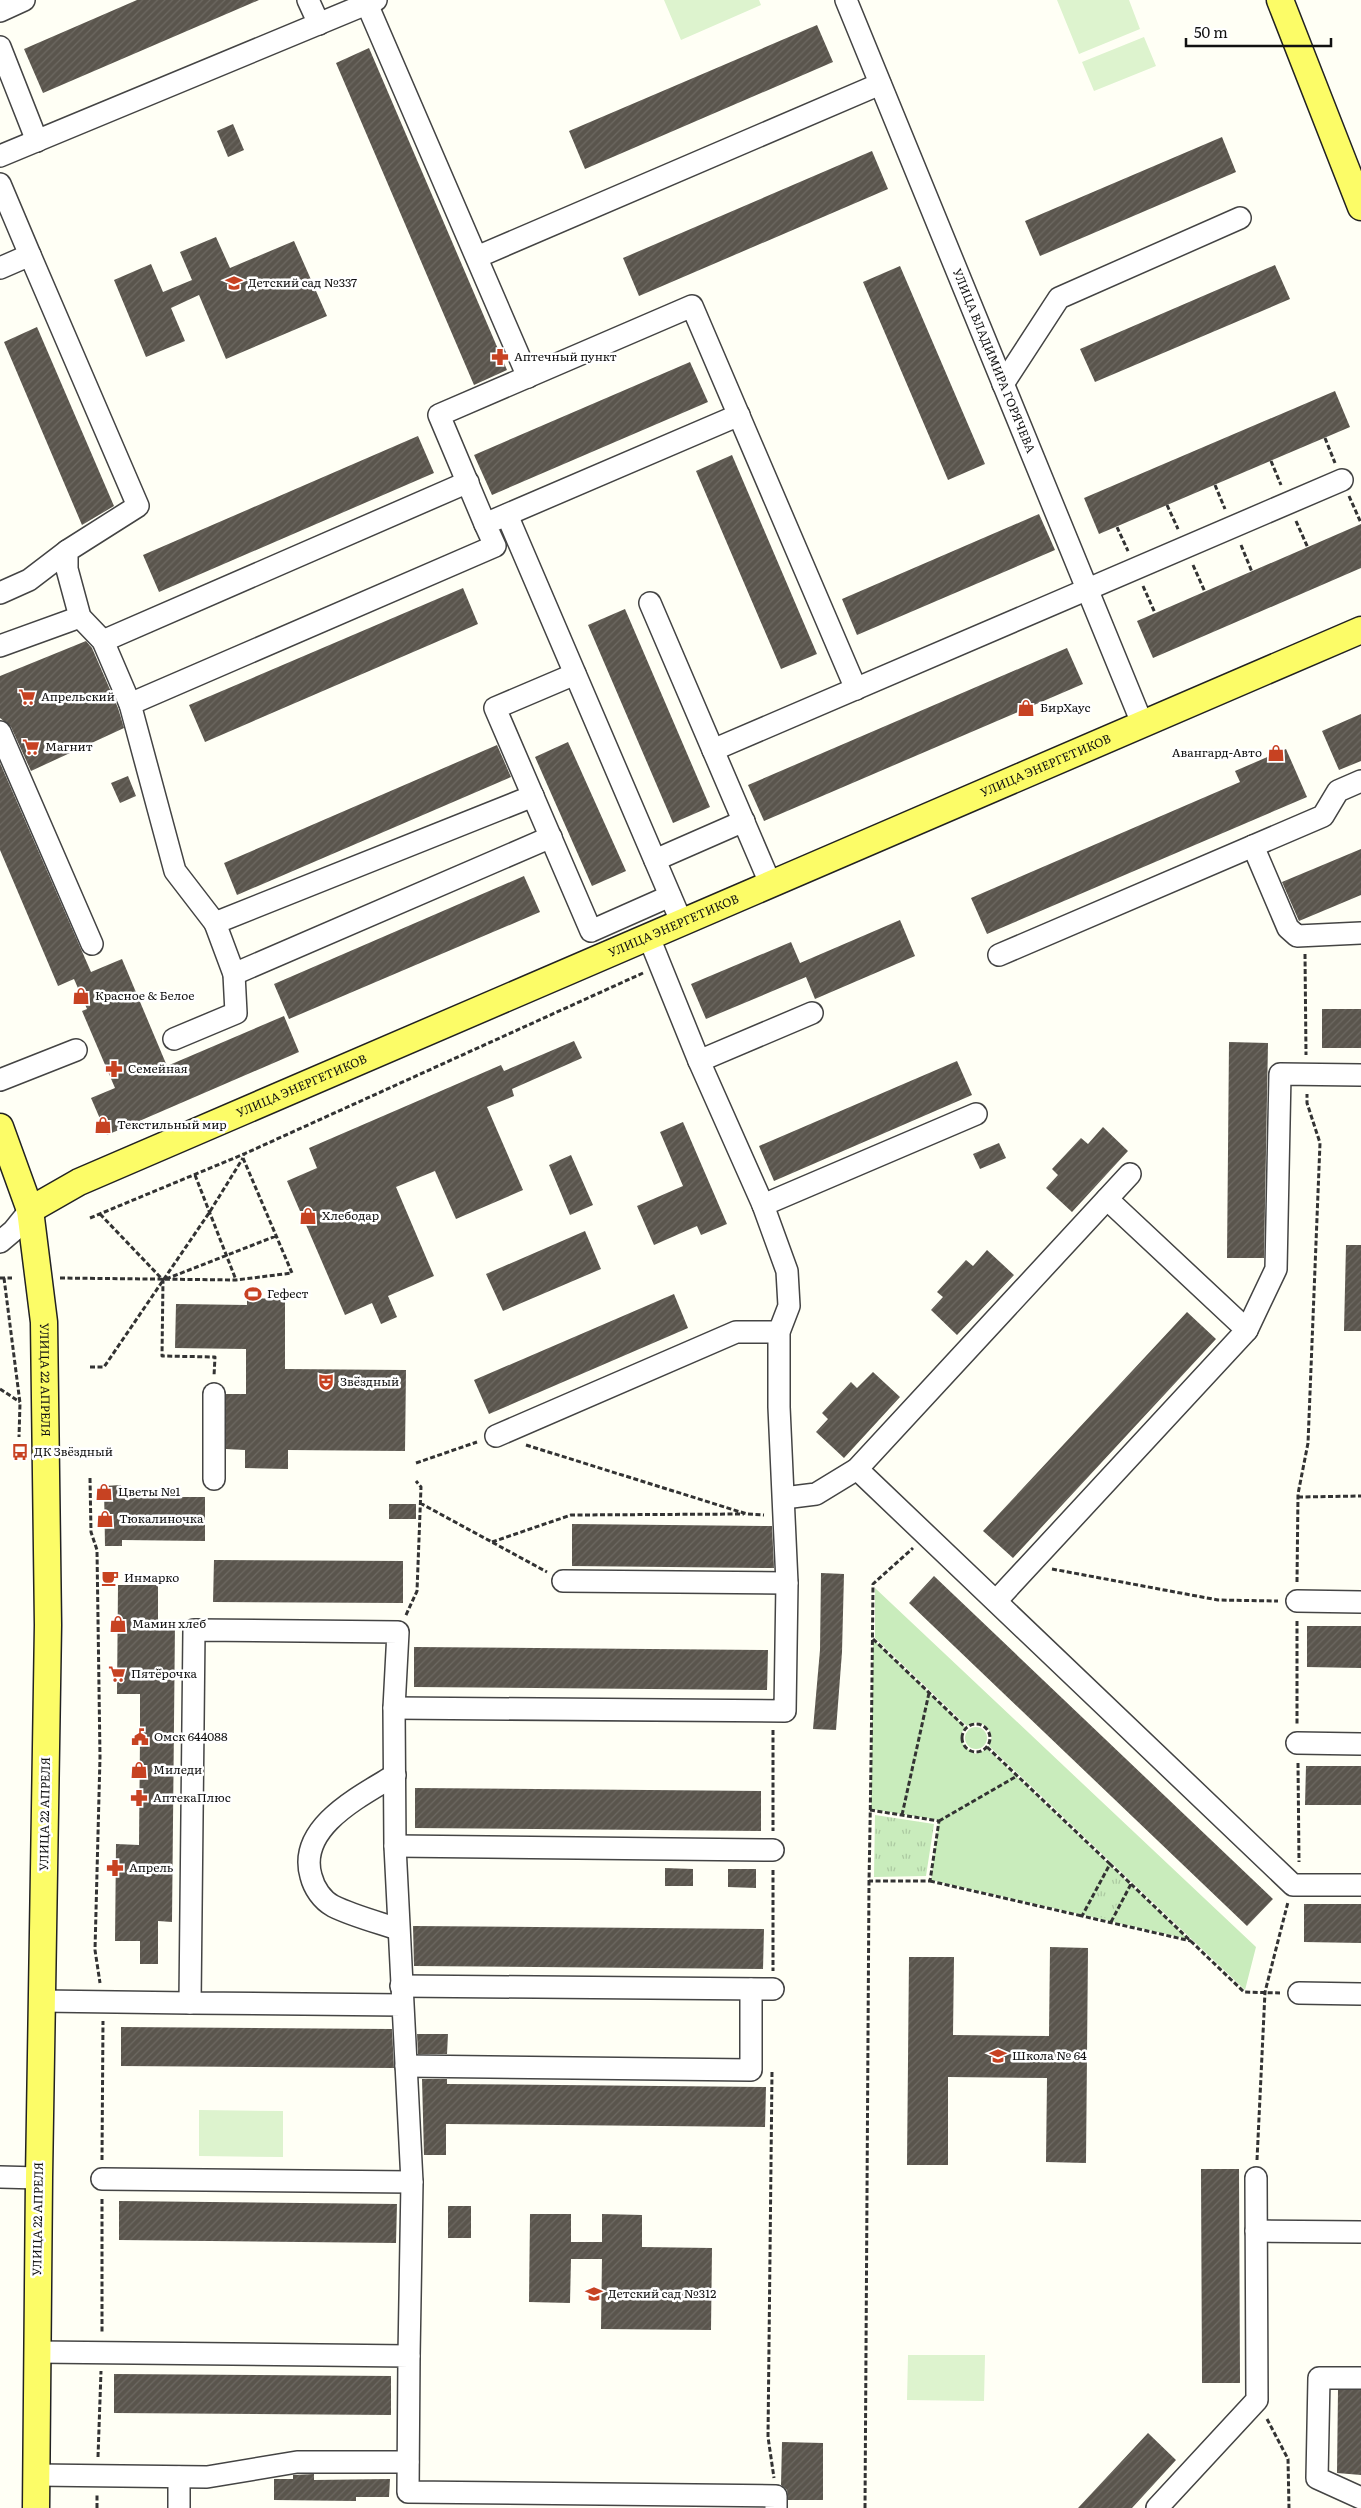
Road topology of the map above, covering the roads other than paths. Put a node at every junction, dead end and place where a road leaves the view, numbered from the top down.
1 (24, 0) edge
2 (308, 0) edge
3 (846, 0) edge
4 (1280, 0) edge
5 (371, 2) edge
6 (0, 11) edge
7 (319, 24) junction
8 (0, 47) edge
9 (880, 84) junction
10 (37, 141) junction
11 (0, 156) edge
12 (0, 184) edge
13 (1361, 207) edge
14 (1240, 218) dead end
15 (30, 255) junction
16 (477, 257) junction
17 (0, 268) edge
18 (528, 377) junction
19 (1003, 384) junction
20 (739, 415) junction
21 (1342, 480) dead end
22 (468, 482) junction
23 (507, 515) junction
24 (485, 524) junction
25 (67, 551) junction
26 (1088, 589) junction
27 (0, 593) edge
28 (650, 603) dead end
29 (80, 617) junction
30 (1361, 630) edge
31 (103, 641) junction
32 (0, 646) edge
33 (575, 674) junction
34 (856, 689) junction
35 (130, 704) junction
36 (1142, 723) junction
37 (0, 732) edge
38 (713, 750) junction
39 (1361, 781) edge
40 (533, 796) junction
41 (744, 821) junction
42 (551, 837) junction
43 (1253, 846) junction
44 (655, 860) junction
45 (770, 883) junction
46 (670, 896) junction
47 (681, 922) junction
48 (214, 923) junction
49 (1361, 933) edge
50 (648, 935) junction
51 (92, 944) dead end
52 (999, 955) dead end
53 (234, 974) junction
54 (812, 1013) dead end
55 (174, 1039) dead end
56 (76, 1050) dead end
57 (699, 1061) junction
58 (1361, 1075) edge
59 (0, 1080) edge
60 (976, 1114) dead end
61 (0, 1127) edge
62 (1130, 1174) dead end
63 (1107, 1199) junction
64 (763, 1205) junction
65 (30, 1210) junction
66 (0, 1242) edge
67 (1247, 1330) junction
68 (779, 1332) junction
69 (214, 1394) road end
70 (496, 1436) road end
71 (858, 1469) junction
72 (214, 1479) dead end
73 (785, 1507) junction
74 (563, 1580) road end
75 (787, 1583) junction
76 (996, 1601) junction
77 (1297, 1601) road end
78 (1361, 1602) edge
79 (394, 1708) junction
80 (1298, 1742) road end
81 (1361, 1744) edge
82 (395, 1774) junction
83 (395, 1846) junction
84 (773, 1850) road end
85 (1361, 1886) edge
86 (398, 1929) junction
87 (751, 1989) junction
88 (773, 1989) road end
89 (1299, 1994) road end
90 (1361, 1994) edge
91 (401, 1995) junction
92 (42, 2001) junction
93 (190, 2003) junction
94 (406, 2066) junction
95 (0, 2177) edge
96 (39, 2178) junction
97 (1256, 2178) road end
98 (102, 2179) dead end
99 (412, 2182) junction
100 (1256, 2230) junction
101 (1361, 2232) edge
102 (37, 2352) junction
103 (409, 2356) junction
104 (1361, 2378) edge
105 (408, 2462) junction
106 (36, 2475) junction
107 (179, 2477) junction
108 (1361, 2498) edge
109 (776, 2502) edge
110 (36, 2508) edge
111 (178, 2508) edge
112 (1157, 2508) edge

1 - 6 street
2 - 7 street
3 - 9 street, УЛИЦА ВЛАДИМИРА ГОРЯЧЕВА
4 - 13 main road
5 - 7 street
5 - 16 street
7 - 10 street
8 - 10 street
9 - 16 street
9 - 19 street, УЛИЦА ВЛАДИМИРА ГОРЯЧЕВА
10 - 11 street
12 - 15 street
14 - 19 street
15 - 17 street
15 - 25 street
16 - 18 street
18 - 20 street
18 - 22 street
19 - 26 street, УЛИЦА ВЛАДИМИРА ГОРЯЧЕВА
20 - 23 street
20 - 34 street
21 - 26 street
22 - 24 street
22 - 31 street
23 - 24 street
23 - 33 street
24 - 35 street
25 - 27 street
25 - 29 street
26 - 34 street
26 - 36 street, УЛИЦА ВЛАДИМИРА ГОРЯЧЕВА
28 - 38 street
29 - 31 street
29 - 32 street
30 - 36 main road, УЛИЦА ЭНЕРГЕТИКОВ
31 - 35 street
33 - 40 street
33 - 44 street
34 - 38 street
35 - 48 street
36 - 45 main road, УЛИЦА ЭНЕРГЕТИКОВ
37 - 51 street
38 - 41 street
39 - 43 street
40 - 42 street
40 - 48 street
41 - 44 street
41 - 45 street
42 - 46 street
42 - 53 street
43 - 49 street
43 - 52 street
44 - 46 street
45 - 47 main road, УЛИЦА ЭНЕРГЕТИКОВ
46 - 47 street
47 - 50 main road, УЛИЦА ЭНЕРГЕТИКОВ
48 - 53 street
50 - 57 street
50 - 65 main road, УЛИЦА ЭНЕРГЕТИКОВ
53 - 55 street
54 - 57 street
56 - 59 street
57 - 64 street
58 - 67 street
60 - 64 street
61 - 65 main road, УЛИЦА 22 АПРЕЛЯ
62 - 63 street
63 - 67 street
63 - 71 street
64 - 68 street
65 - 66 street, УЛИЦА ЭНЕРГЕТИКОВ
65 - 92 main road, УЛИЦА 22 АПРЕЛЯ
67 - 76 street
68 - 70 street
68 - 73 street
69 - 72 street
71 - 73 street
71 - 76 street
73 - 75 street
74 - 75 street
75 - 79 street
76 - 85 street
77 - 78 street
79 - 82 street
79 - 93 street
80 - 81 street
82 - 83 street
82 - 86 street
83 - 84 street
83 - 86 street
86 - 91 street
87 - 88 street
87 - 91 street
87 - 94 street
89 - 90 street
91 - 93 street
91 - 94 street
92 - 93 street
92 - 96 main road, УЛИЦА 22 АПРЕЛЯ
94 - 99 street
95 - 96 street
96 - 102 main road, УЛИЦА 22 АПРЕЛЯ
97 - 100 street
98 - 99 street
99 - 103 street
100 - 101 street
100 - 112 street
102 - 103 street
102 - 106 main road, УЛИЦА 22 АПРЕЛЯ
103 - 105 street
104 - 108 street
105 - 107 street
105 - 109 street
106 - 107 street
106 - 110 main road, УЛИЦА 22 АПРЕЛЯ
107 - 111 street

